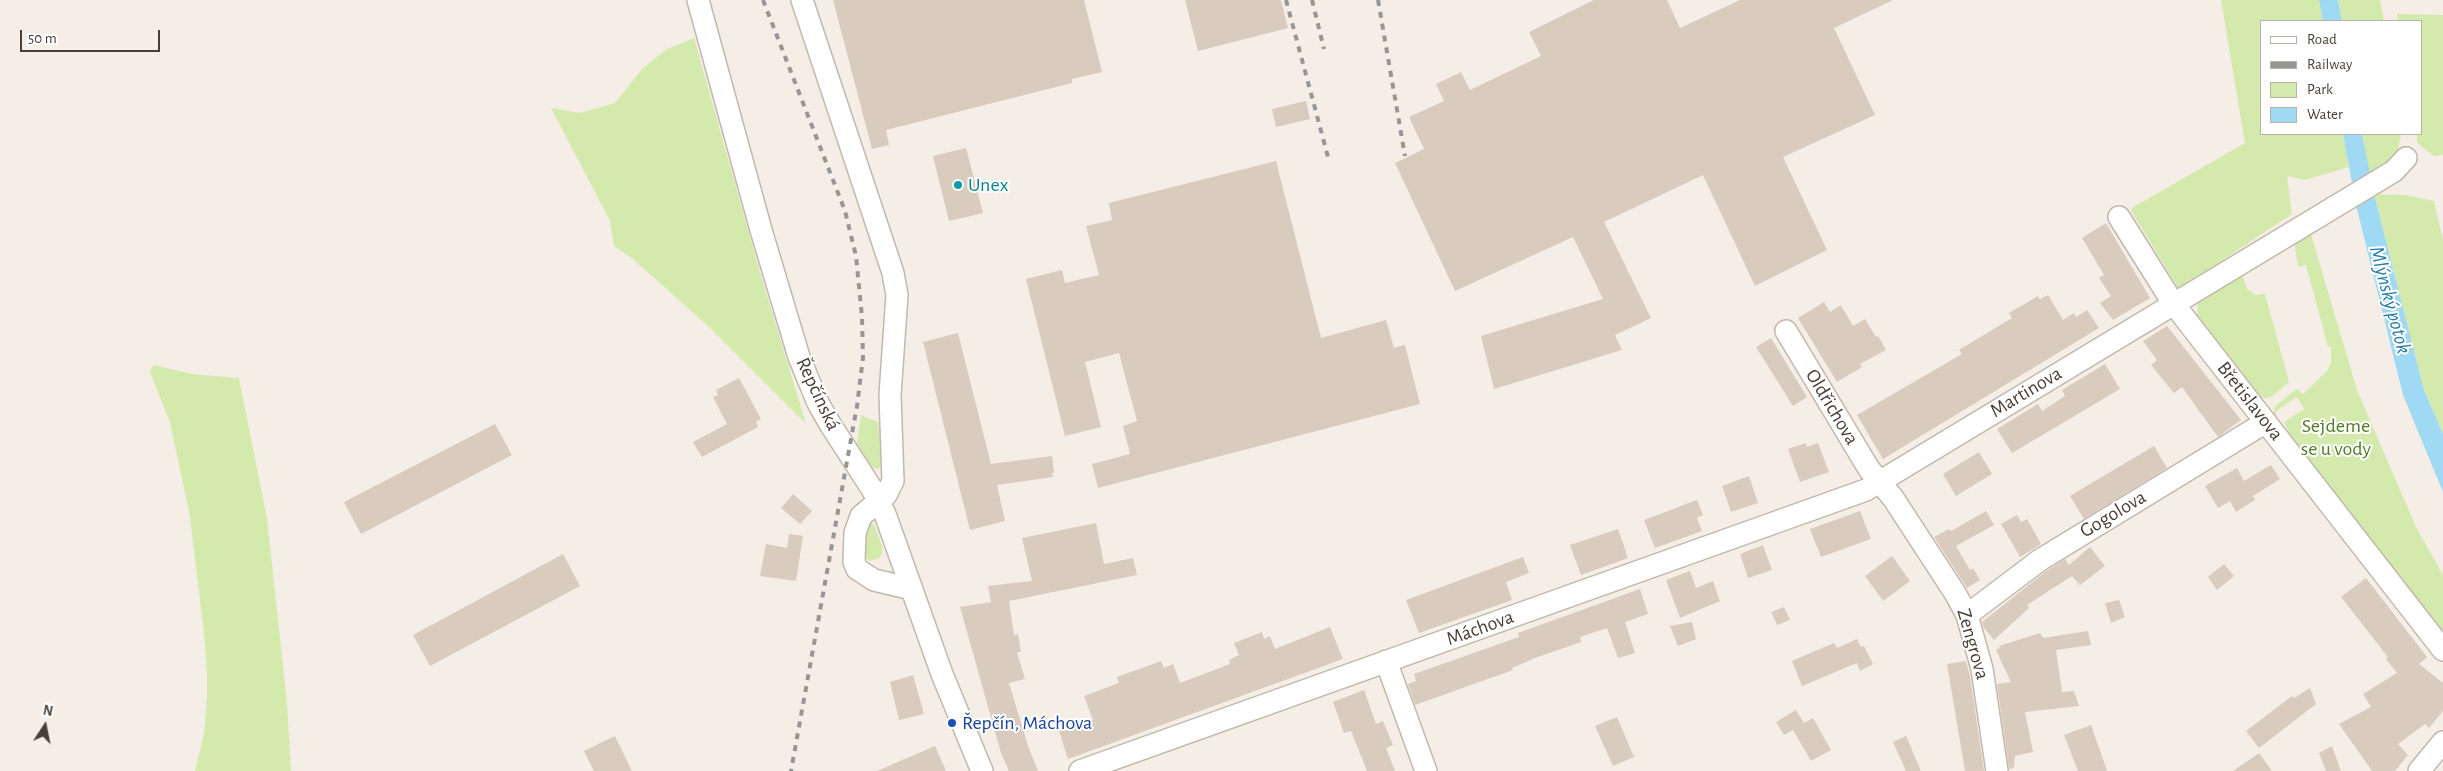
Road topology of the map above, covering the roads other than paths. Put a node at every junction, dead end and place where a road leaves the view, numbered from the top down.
1 (698, 0) edge
2 (802, 0) edge
3 (2400, 164) dead end
4 (2119, 217) dead end
5 (2174, 303) junction
6 (1786, 331) dead end
7 (2266, 422) junction
8 (1879, 482) junction
9 (879, 502) junction
10 (912, 589) junction
11 (1967, 614) junction
12 (2443, 650) edge
13 (1386, 661) junction
14 (2443, 742) edge
15 (982, 771) edge
16 (1080, 771) edge
17 (1426, 771) edge
18 (1997, 771) edge
19 (2419, 771) edge

1 - 9 street, Řepčínská
2 - 9 street
3 - 5 street, Martinova
4 - 5 street, Břetislavova
5 - 7 street, Břetislavova
5 - 8 street, Martinova
6 - 8 street, Oldřichova
7 - 11 street, Gogolova
7 - 12 street, Břetislavova
8 - 11 street, Zengrova
8 - 13 street, Máchova
9 - 10 street, Řepčínská
9 - 10 street
10 - 15 street, Řepčínská
11 - 18 street, Zengrova
13 - 16 street, Máchova
13 - 17 street
14 - 19 street

